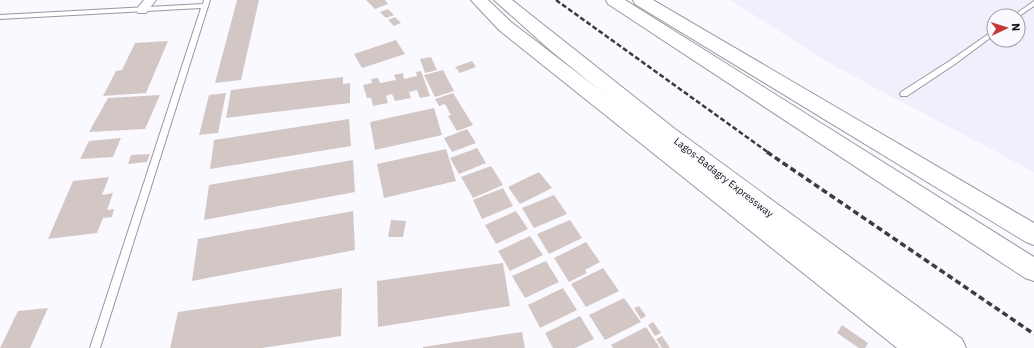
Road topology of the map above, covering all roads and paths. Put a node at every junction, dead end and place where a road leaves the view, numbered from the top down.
1 (150, 0) edge
2 (479, 0) edge
3 (502, 0) edge
4 (614, 0) edge
5 (641, 0) edge
6 (1034, 2) edge
7 (206, 3) edge
8 (1026, 8) edge
9 (142, 10) junction
10 (1, 18) edge
11 (986, 38) edge
12 (904, 94) dead end
13 (1034, 235) edge
14 (1034, 270) edge
15 (95, 348) edge
16 (919, 348) edge
17 (952, 348) edge

1 - 9 street
2 - 16 main road, Lagos-Badagry Expressway
3 - 17 main road, Lagos-Badagry Expressway
4 - 14 main road
5 - 13 main road
6 - 8 lane
7 - 9 lane
7 - 15 lane
9 - 10 lane
11 - 12 lane

